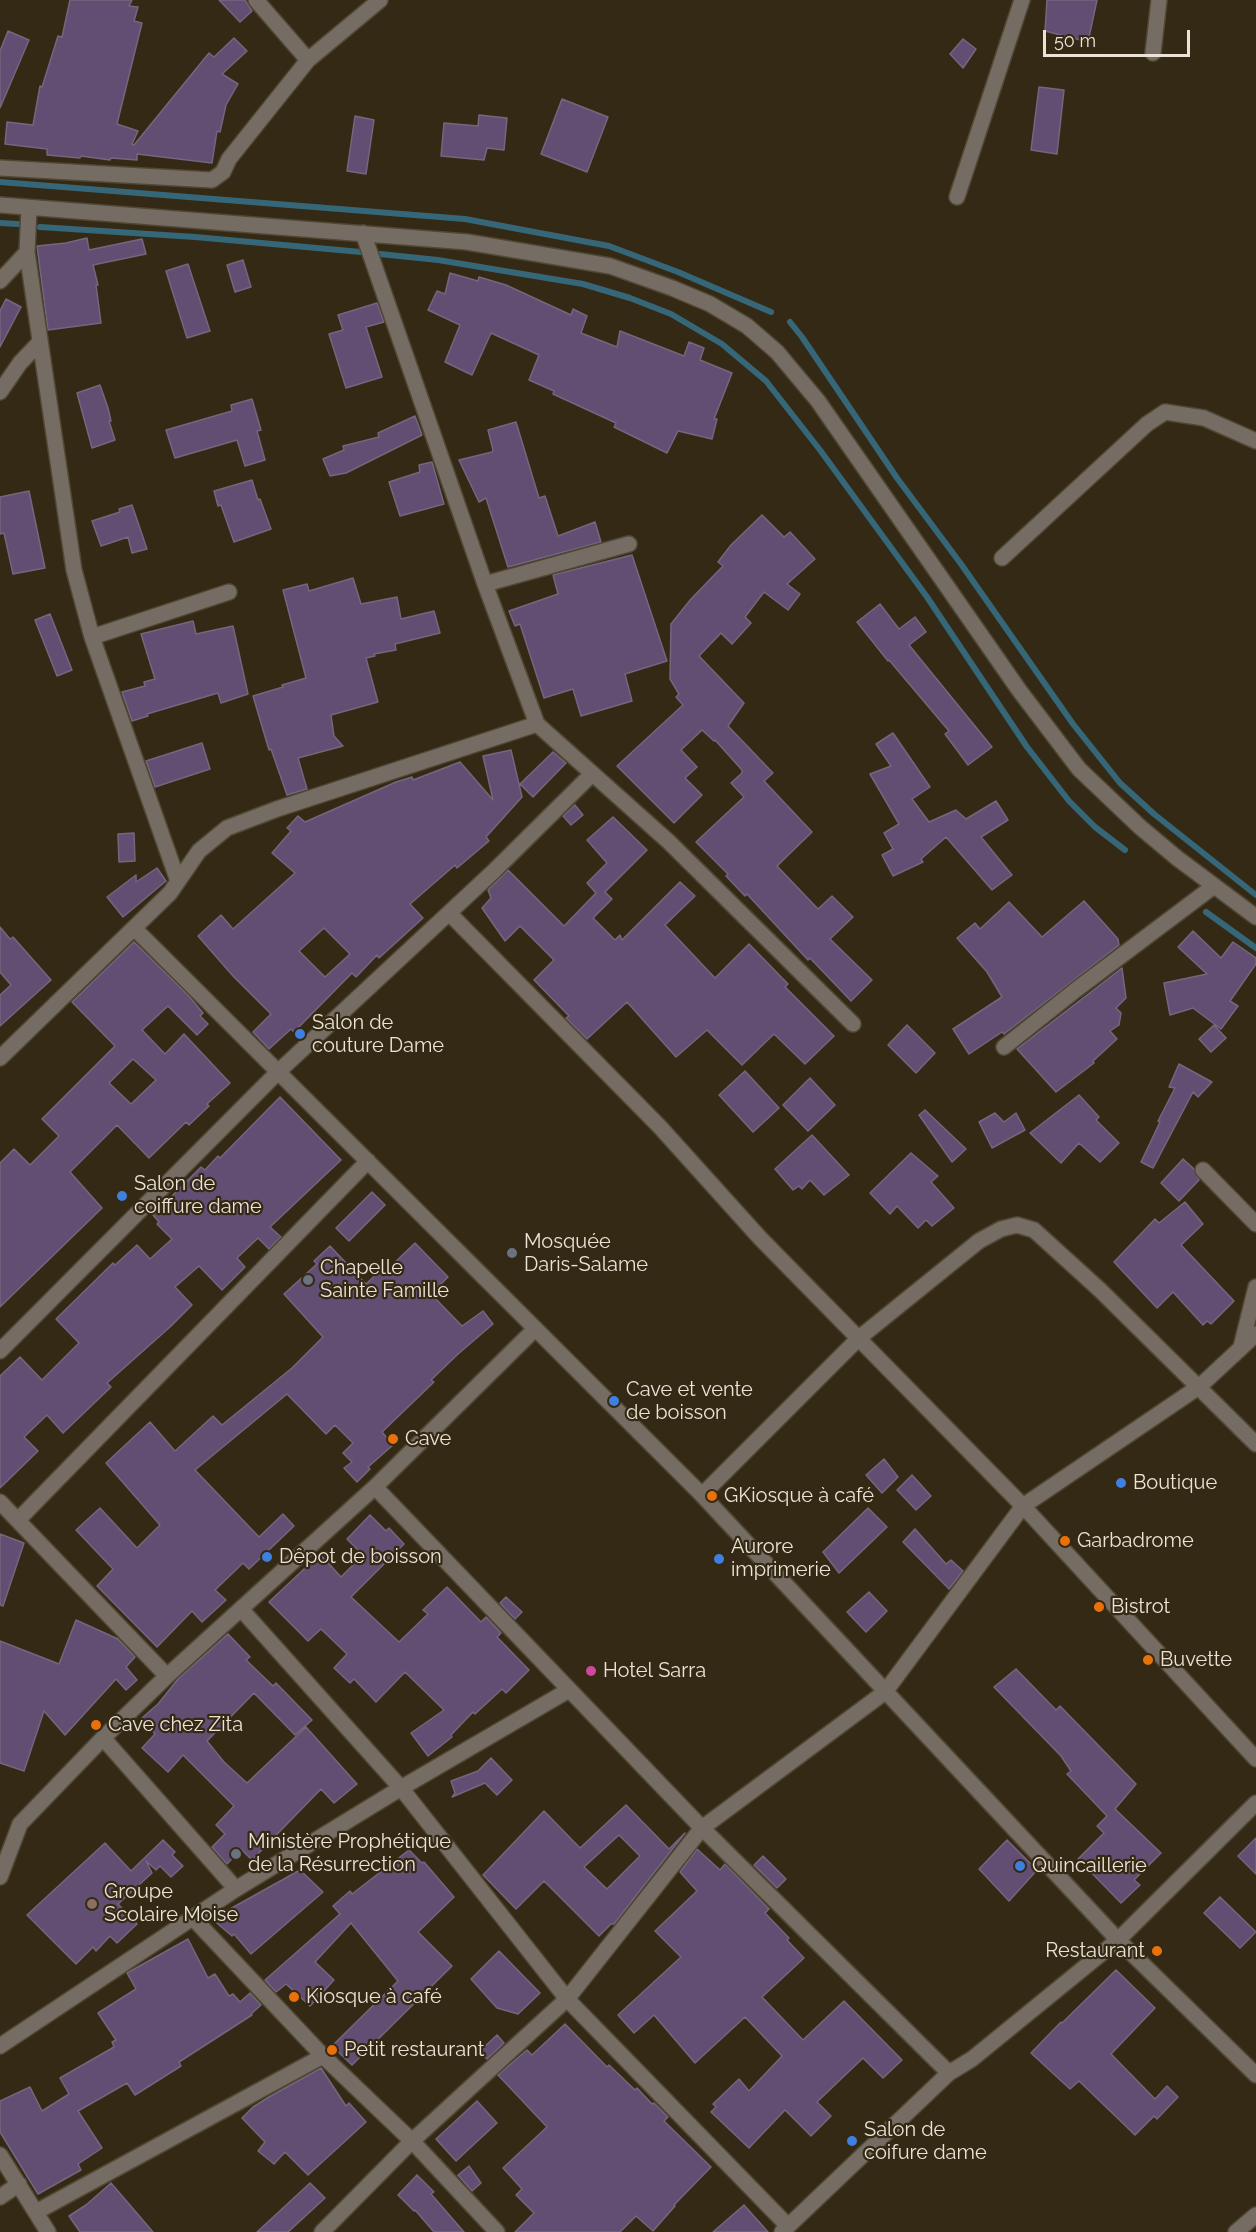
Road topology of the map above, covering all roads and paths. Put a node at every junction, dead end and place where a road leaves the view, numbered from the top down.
1 (256, 0) edge
2 (380, 0) edge
3 (1022, 0) edge
4 (1159, 0) edge
5 (1153, 53) dead end
6 (308, 60) junction
7 (0, 168) edge
8 (957, 197) dead end
9 (0, 205) edge
10 (29, 208) junction
11 (363, 233) junction
12 (27, 252) junction
13 (0, 281) edge
14 (40, 342) junction
15 (0, 393) edge
16 (1256, 441) edge
17 (629, 544) dead end
18 (1002, 558) dead end
19 (485, 584) junction
20 (229, 592) dead end
21 (92, 637) junction
22 (537, 724) junction
23 (592, 774) junction
24 (178, 880) junction
25 (1214, 886) junction
26 (449, 913) junction
27 (1256, 917) edge
28 (134, 928) junction
29 (853, 1024) dead end
30 (1004, 1047) dead end
31 (0, 1058) edge
32 (278, 1072) junction
33 (368, 1161) junction
34 (1203, 1170) dead end
35 (1256, 1224) edge
36 (1256, 1287) edge
37 (535, 1329) junction
38 (1256, 1334) edge
39 (859, 1338) junction
40 (1241, 1347) junction
41 (0, 1351) edge
42 (1200, 1386) junction
43 (1256, 1444) edge
44 (375, 1487) junction
45 (702, 1495) junction
46 (0, 1502) edge
47 (1023, 1506) junction
48 (18, 1520) junction
49 (241, 1610) junction
50 (167, 1676) junction
51 (569, 1690) junction
52 (885, 1692) junction
53 (103, 1738) junction
54 (1256, 1759) edge
55 (401, 1788) junction
56 (1256, 1803) edge
57 (702, 1828) junction
58 (0, 1877) edge
59 (236, 1889) junction
60 (193, 1918) junction
61 (1118, 1940) junction
62 (567, 1999) junction
63 (0, 2046) edge
64 (323, 2056) junction
65 (949, 2073) junction
66 (1256, 2075) edge
67 (412, 2142) junction
68 (0, 2155) edge
69 (19, 2184) junction
70 (0, 2197) edge
71 (36, 2212) junction
72 (1256, 2215) edge
73 (785, 2229) edge
74 (48, 2232) edge
75 (322, 2232) edge
76 (497, 2232) edge
77 (1236, 2232) edge

1 - 6 street
2 - 6 street
3 - 8 street
4 - 5 street
6 - 7 street
9 - 10 street
10 - 11 street
10 - 12 street
11 - 19 street
11 - 25 street
12 - 13 street
12 - 14 street
14 - 15 street
14 - 21 street
16 - 18 street
17 - 19 street
19 - 22 street
20 - 21 street
21 - 24 street
22 - 23 street
22 - 24 street
23 - 26 street
23 - 29 street
24 - 28 street
25 - 27 street
25 - 30 street
26 - 32 street
26 - 39 street
28 - 31 street
28 - 32 street
32 - 33 street
32 - 41 street
33 - 37 street
33 - 48 street
34 - 35 street
36 - 40 street
37 - 44 street
37 - 45 street
38 - 40 street
39 - 42 street
39 - 45 street
39 - 47 street
40 - 42 street
42 - 43 street
42 - 47 street
44 - 49 street
44 - 51 street
45 - 52 street
46 - 48 street
47 - 52 street
47 - 54 street
48 - 50 street
49 - 50 street
49 - 55 street
50 - 53 street
51 - 55 street
51 - 57 street
52 - 57 street
52 - 61 street
53 - 58 street
53 - 59 street
55 - 59 street
55 - 62 street
56 - 61 street
57 - 62 street
57 - 65 street
59 - 60 street
60 - 63 street
60 - 64 street
61 - 65 street
61 - 66 street
62 - 67 street
62 - 73 street
64 - 67 street
64 - 71 street
65 - 73 street
67 - 75 street
67 - 76 street
68 - 69 street
69 - 70 street
69 - 71 street
71 - 74 street
72 - 77 street

